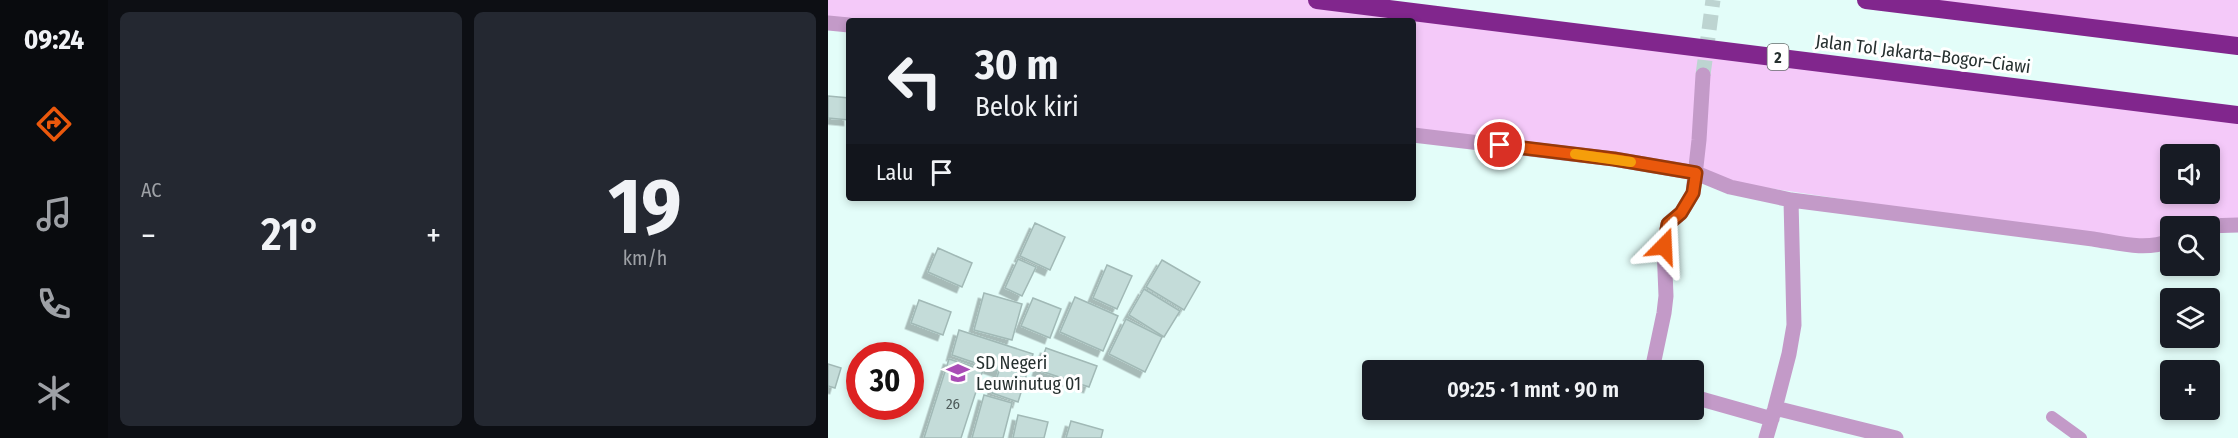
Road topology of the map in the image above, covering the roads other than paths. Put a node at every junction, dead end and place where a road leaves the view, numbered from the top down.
1 (1317, 0) edge
2 (1866, 0) edge
3 (828, 22) edge
4 (846, 25) edge
5 (2238, 46) edge
6 (1703, 75) tunnel mouth
7 (2238, 115) edge
8 (1416, 135) edge
9 (1696, 173) junction
10 (1791, 200) junction
11 (2238, 225) edge
12 (2220, 226) edge
13 (2160, 245) edge
14 (1654, 360) edge
15 (1704, 399) edge
16 (1773, 414) junction
17 (2052, 417) dead end
18 (1766, 438) edge
19 (1896, 438) edge
20 (2081, 438) edge

1 - 7 highway, Jalan Tol Jakarta–Bogor–Ciawi / 2
2 - 5 highway
3 - 4 street
6 - 9 street
8 - 9 street
9 - 10 street
9 - 14 street
10 - 13 street
10 - 16 street
11 - 12 street
15 - 16 street
16 - 18 street
16 - 19 street
17 - 20 lane

